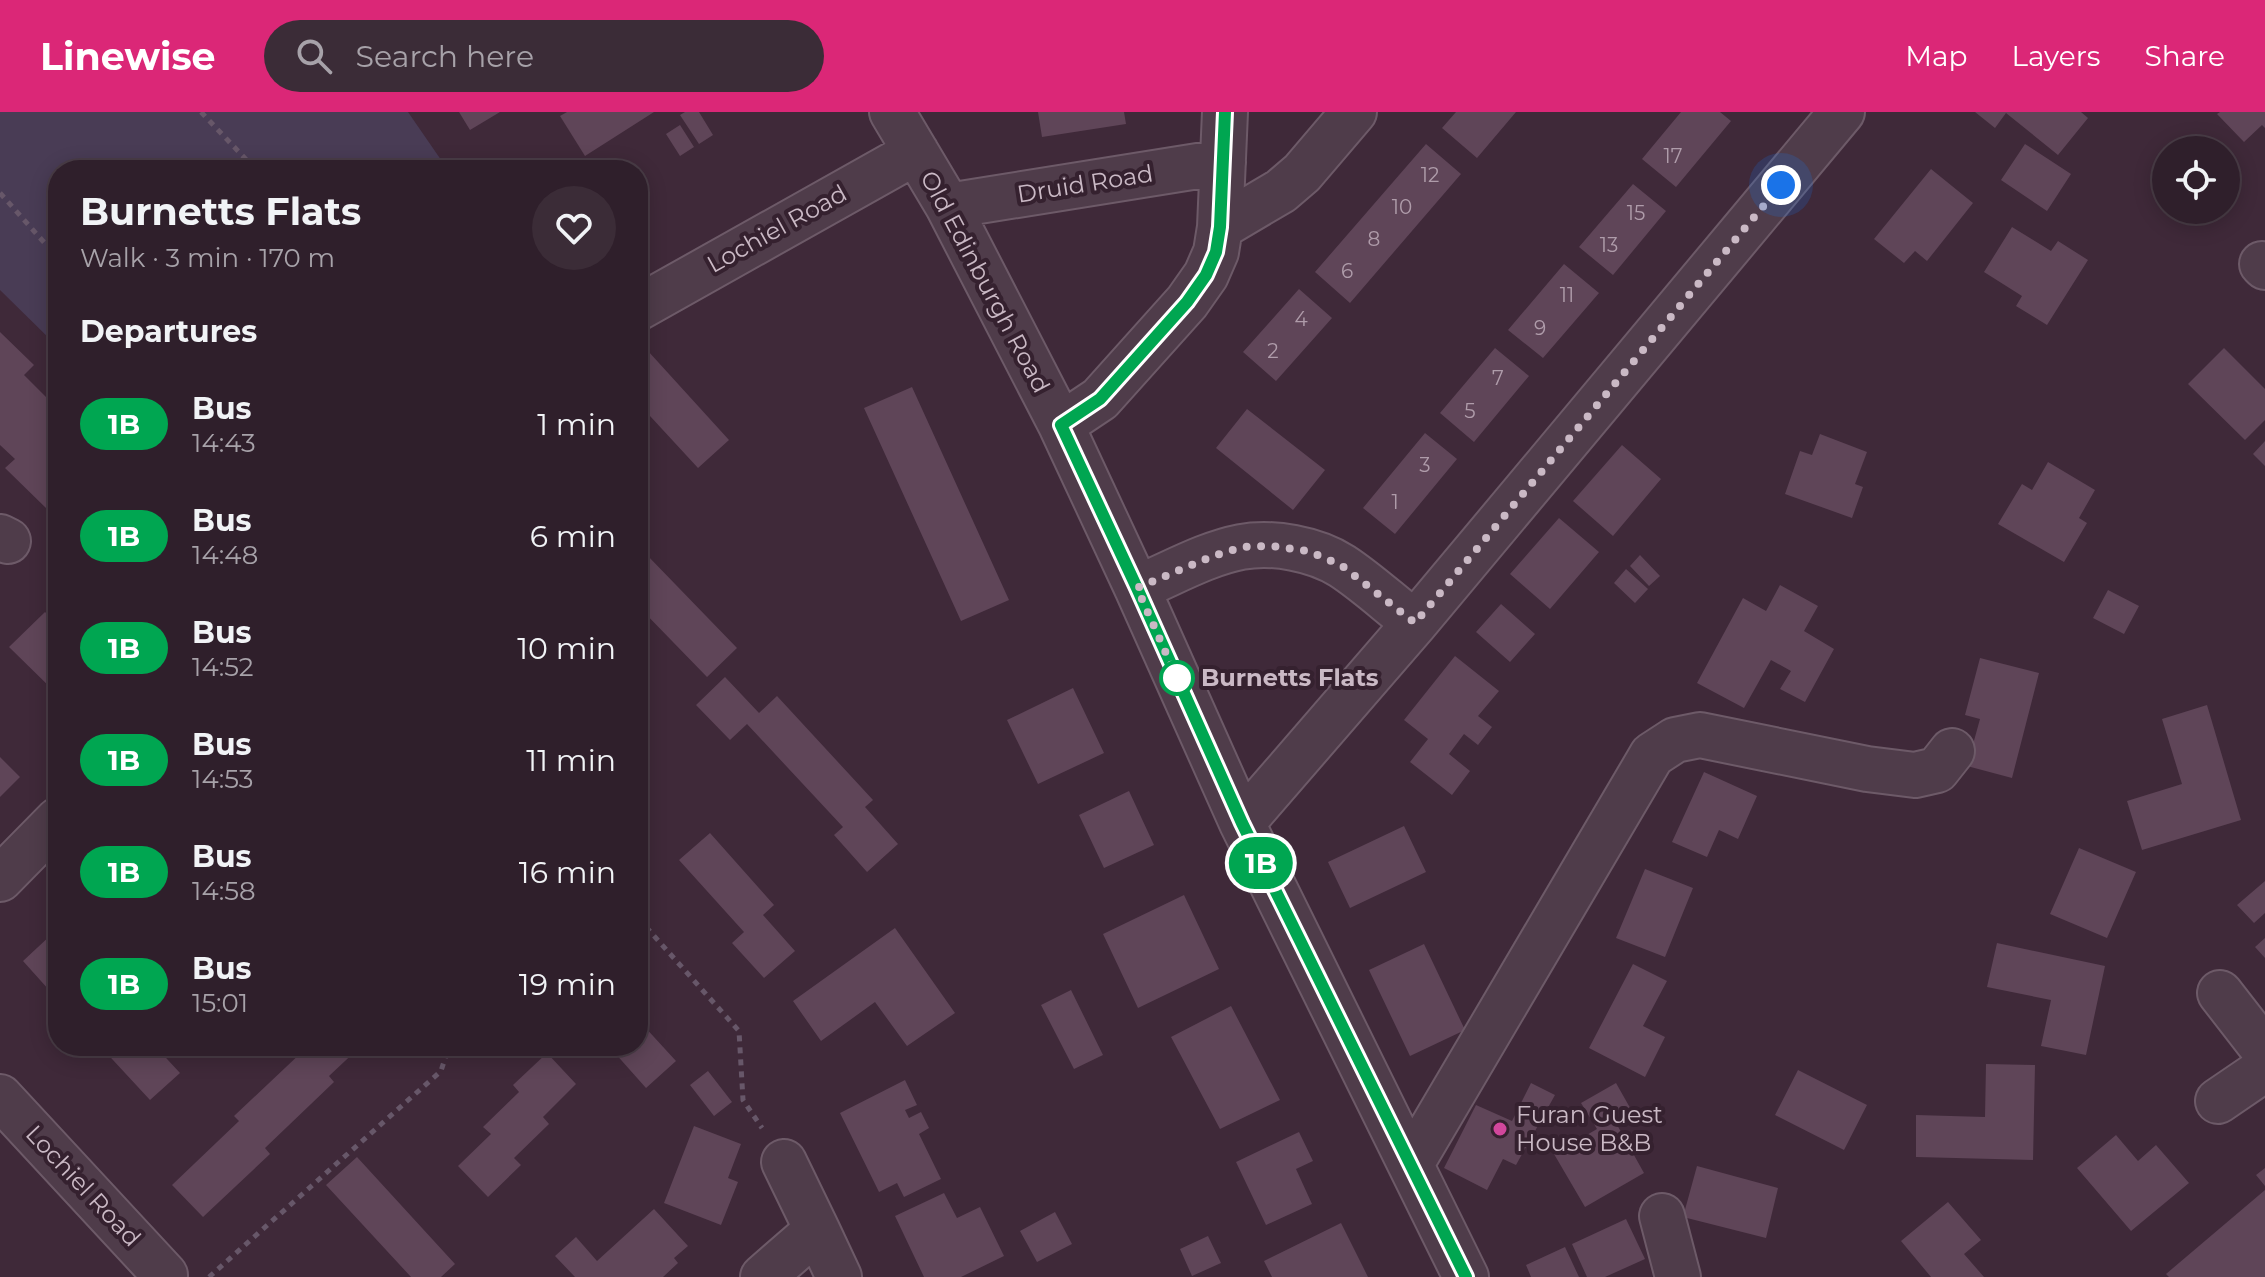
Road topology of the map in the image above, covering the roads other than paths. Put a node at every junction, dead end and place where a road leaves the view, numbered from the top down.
1 (892, 112) edge
2 (1225, 112) edge
3 (1354, 112) edge
4 (1842, 112) edge
5 (916, 152) junction
6 (1223, 162) junction
7 (948, 206) junction
8 (1220, 227) junction
9 (648, 302) edge
10 (1061, 425) junction
11 (1137, 588) junction
12 (1415, 623) junction
13 (1952, 751) dead end
14 (1242, 823) junction
15 (48, 830) edge
16 (0, 879) edge
17 (2220, 993) dead end
18 (2265, 1051) edge
19 (2265, 1069) edge
20 (0, 1097) edge
21 (2218, 1101) dead end
22 (784, 1162) road end
23 (1411, 1164) junction
24 (1662, 1216) dead end
25 (817, 1230) junction
26 (165, 1275) edge
27 (763, 1277) edge
28 (839, 1277) edge
29 (1466, 1277) edge
30 (1678, 1277) edge

1 - 5 street, Old Edinburgh Road
2 - 6 street
3 - 8 street
4 - 12 street
5 - 7 street, Old Edinburgh Road
5 - 9 street, Lochiel Road
6 - 7 street, Druid Road
6 - 8 street
7 - 10 street, Old Edinburgh Road
8 - 10 street
10 - 11 street, Old Edinburgh Road
11 - 12 street
11 - 14 street, Old Edinburgh Road
12 - 14 street
13 - 23 street
14 - 23 street, Old Edinburgh Road
15 - 16 street
17 - 18 street
19 - 21 street
20 - 26 street, Lochiel Road
22 - 25 street
23 - 29 street, Old Edinburgh Road
24 - 30 street
25 - 27 street
25 - 28 street

